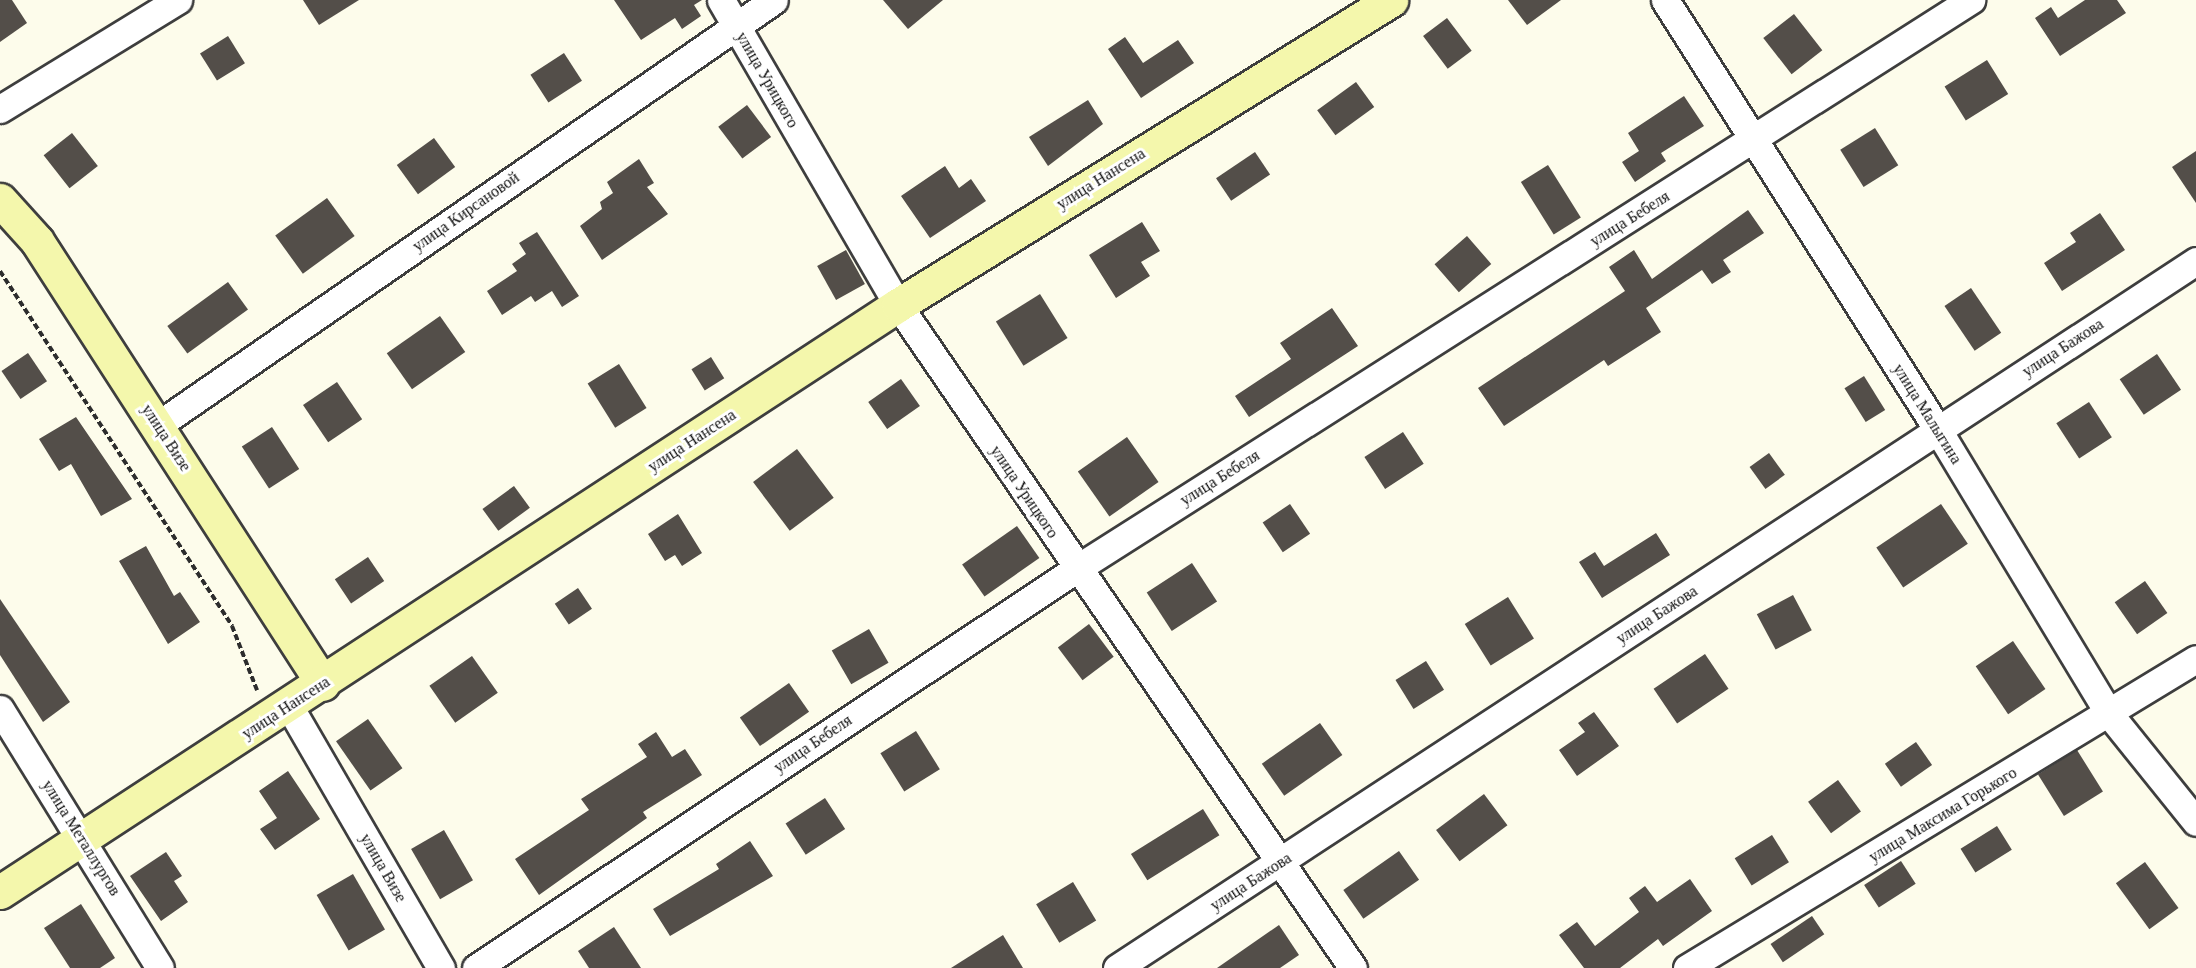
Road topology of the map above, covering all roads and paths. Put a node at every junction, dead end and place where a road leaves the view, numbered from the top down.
1 (178, 0) edge
2 (721, 0) edge
3 (774, 0) edge
4 (1391, 0) edge
5 (1665, 0) edge
6 (1971, 0) edge
7 (735, 25) junction
8 (0, 109) edge
9 (1753, 141) junction
10 (0, 200) edge
11 (2196, 261) edge
12 (0, 271) edge
13 (898, 305) junction
14 (158, 425) junction
15 (1938, 430) junction
16 (1076, 569) junction
17 (2196, 659) edge
18 (323, 684) junction
19 (274, 702) junction
20 (0, 709) edge
21 (2110, 715) junction
22 (2196, 822) edge
23 (84, 839) junction
24 (1279, 864) junction
25 (0, 892) edge
26 (160, 968) edge
27 (441, 968) edge
28 (476, 968) edge
29 (1117, 968) edge
30 (1353, 968) edge
31 (1687, 968) edge

1 - 8 street
2 - 7 street, улица Урицкого
3 - 7 street, улица Кирсановой
4 - 13 main road, улица Нансена
5 - 9 street, улица Малыгина
6 - 9 street, улица Бебеля
7 - 13 street, улица Урицкого
7 - 14 street, улица Кирсановой
9 - 15 street, улица Малыгина
9 - 16 street, улица Бебеля
10 - 14 main road, улица Визе
11 - 15 street, улица Бажова
12 - 19 path
13 - 16 street, улица Урицкого
13 - 18 main road, улица Нансена
14 - 18 main road, улица Визе
15 - 21 street, улица Малыгина
15 - 24 street, улица Бажова
16 - 24 street, улица Урицкого
16 - 28 street, улица Бебеля
17 - 21 street, улица Максима Горького
18 - 19 main road, улица Нансена
19 - 23 main road, улица Нансена
19 - 27 street, улица Визе
20 - 23 street, улица Металлургов
21 - 22 street, улица Малыгина
21 - 31 street, улица Максима Горького
23 - 25 main road, улица Нансена
23 - 26 street, улица Металлургов
24 - 29 street, улица Бажова
24 - 30 street, улица Урицкого

